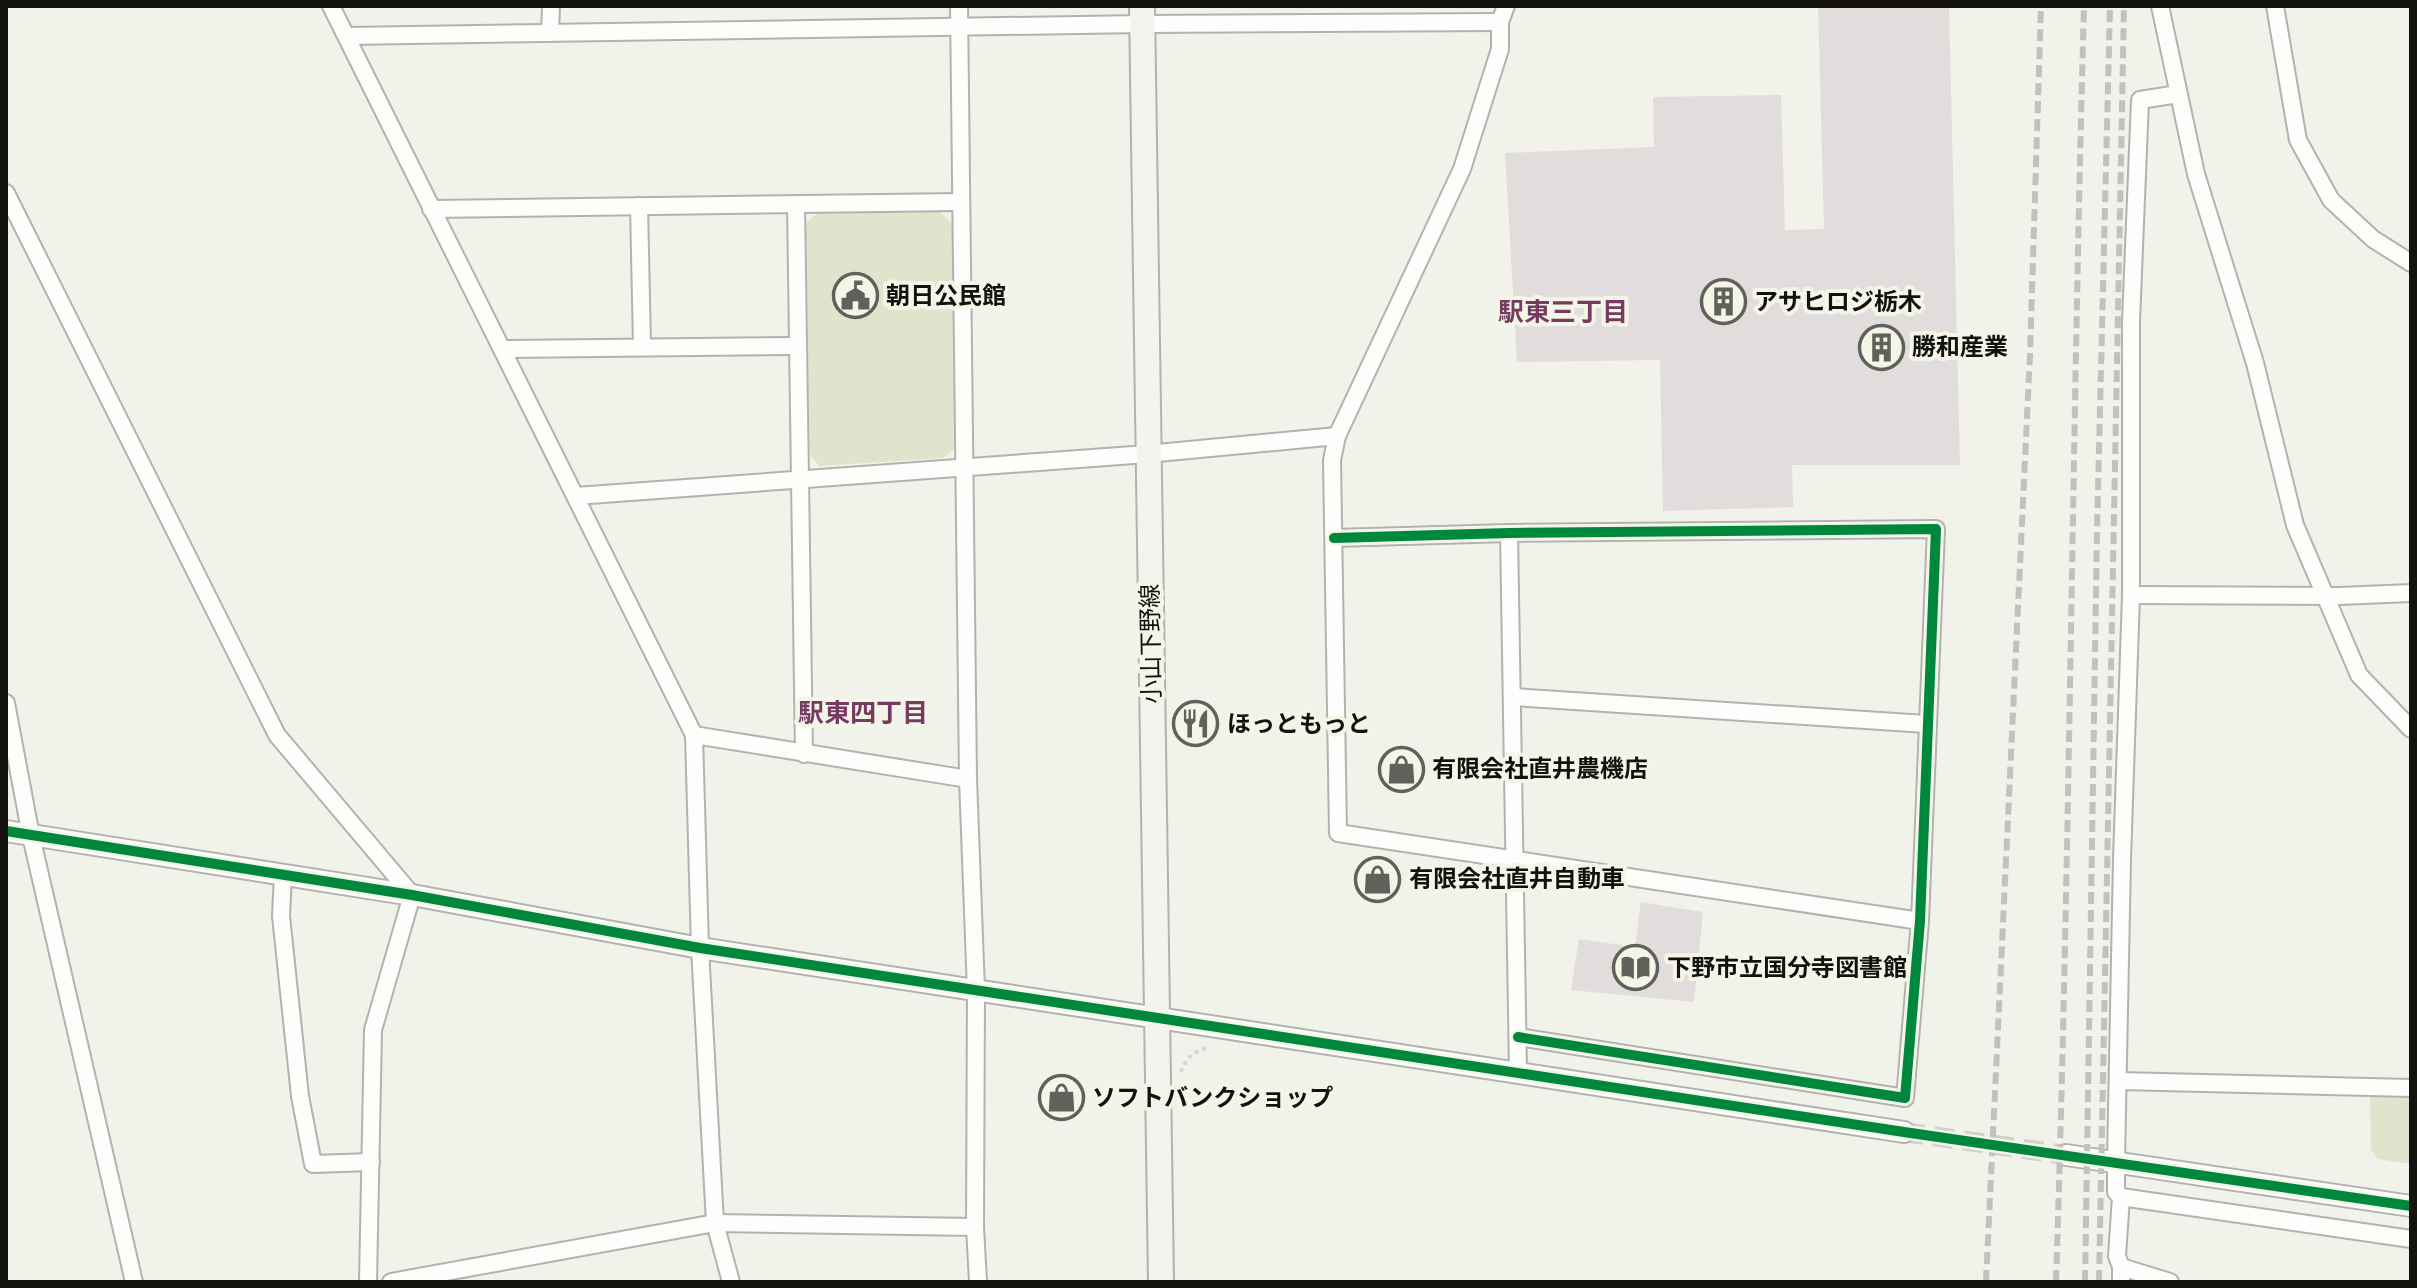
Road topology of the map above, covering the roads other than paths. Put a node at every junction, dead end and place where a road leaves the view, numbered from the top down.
1 (331, 6) edge
2 (551, 6) edge
3 (959, 6) edge
4 (2160, 6) edge
5 (2275, 6) edge
6 (1327, 14) edge
7 (1503, 14) edge
8 (1142, 15) edge
9 (959, 26) junction
10 (550, 33) junction
11 (347, 36) junction
12 (2178, 94) junction
13 (6, 193) edge
14 (960, 202) junction
15 (796, 204) junction
16 (639, 206) junction
17 (431, 209) junction
18 (2411, 263) edge
19 (642, 346) junction
20 (797, 346) junction
21 (502, 349) junction
22 (1337, 436) junction
23 (1147, 454) junction
24 (964, 467) junction
25 (799, 479) junction
26 (576, 496) junction
27 (1509, 533) junction
28 (1334, 538) junction
29 (2411, 593) edge
30 (2131, 595) junction
31 (2325, 596) junction
32 (1513, 697) junction
33 (6, 703) edge
34 (1926, 724) junction
35 (2411, 729) edge
36 (694, 735) junction
37 (804, 754) junction
38 (968, 779) junction
39 (6, 831) edge
40 (31, 836) junction
41 (1513, 860) junction
42 (283, 874) junction
43 (412, 895) junction
44 (1920, 921) junction
45 (700, 948) junction
46 (976, 991) junction
47 (1158, 1019) junction
48 (1518, 1037) junction
49 (1518, 1072) junction
50 (2119, 1081) junction
51 (2411, 1088) edge
52 (1904, 1132) tunnel mouth
53 (2066, 1155) tunnel mouth
54 (2116, 1161) junction
55 (371, 1162) junction
56 (2121, 1197) junction
57 (2411, 1206) edge
58 (715, 1223) junction
59 (975, 1227) junction
60 (2411, 1239) edge
61 (2121, 1275) edge
62 (134, 1282) edge
63 (368, 1282) edge
64 (391, 1282) edge
65 (731, 1282) edge
66 (978, 1282) edge
67 (1161, 1282) edge
68 (2170, 1282) edge

1 - 11 street
2 - 10 street
3 - 9 street
4 - 12 street
5 - 18 street
6 - 7 street
6 - 8 street
7 - 22 street
8 - 9 street
8 - 23 main road, 小山下野線
9 - 10 street
9 - 14 street
10 - 11 street
11 - 17 street
12 - 30 street
12 - 31 street
13 - 43 street
14 - 15 street
14 - 24 street
15 - 16 street
15 - 20 street
16 - 17 street
16 - 19 street
17 - 21 street
19 - 20 street
19 - 21 street
20 - 25 street
21 - 26 street
22 - 23 street
22 - 28 street
23 - 24 street
23 - 47 main road, 小山下野線
24 - 25 street
24 - 38 street
25 - 26 street
25 - 37 street
26 - 36 street
27 - 28 street
27 - 32 street
27 - 34 street
28 - 41 street
29 - 31 street
30 - 31 street
30 - 50 street
31 - 35 street
32 - 34 street
32 - 41 street
33 - 40 street
34 - 44 street
36 - 37 street
36 - 45 street
37 - 38 street
38 - 46 street
39 - 40 street
40 - 42 street
40 - 62 street
41 - 44 street
41 - 48 street
42 - 43 street
42 - 55 street
43 - 45 street
43 - 55 street
44 - 48 street
45 - 46 street
45 - 58 street
46 - 47 street
46 - 59 street
47 - 49 street
47 - 67 main road, 小山下野線
48 - 49 street
49 - 52 street
50 - 51 street
50 - 54 street
53 - 54 street
54 - 56 street
54 - 57 street
55 - 63 street
56 - 60 street
56 - 61 street
58 - 59 street
58 - 64 street
58 - 65 street
59 - 66 street
61 - 68 street

